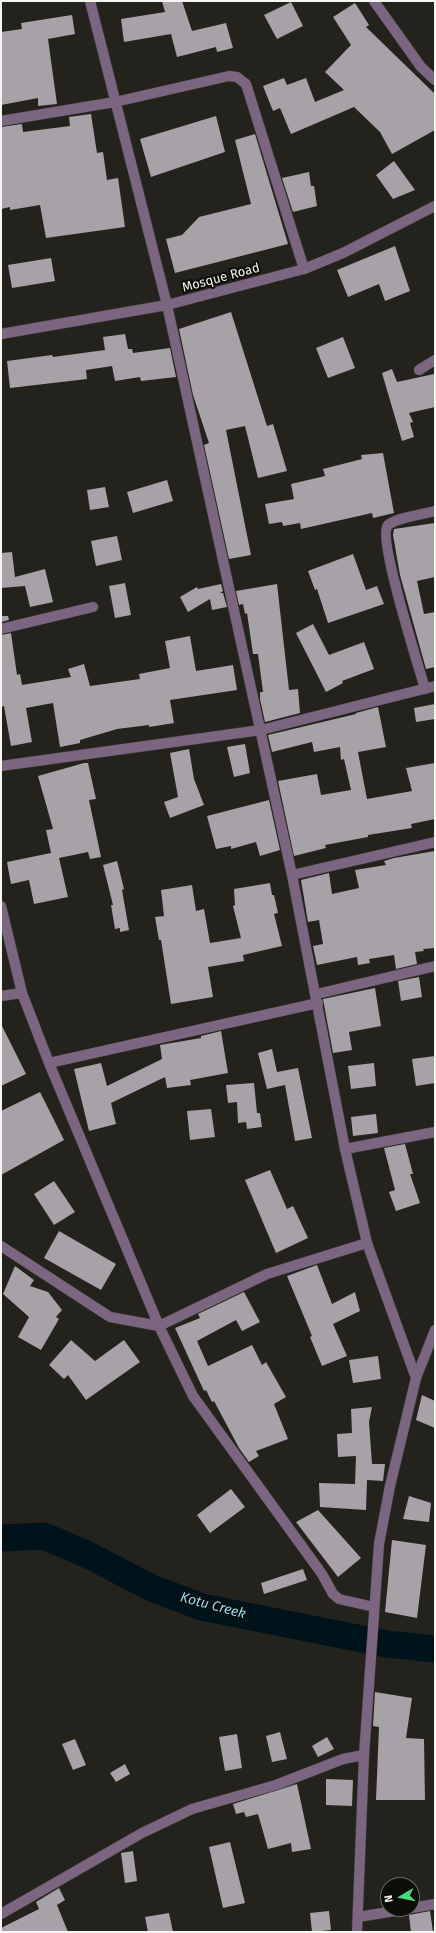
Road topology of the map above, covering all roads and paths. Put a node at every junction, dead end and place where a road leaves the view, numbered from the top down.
1 (90, 1) edge
2 (380, 3) edge
3 (435, 80) edge
4 (115, 102) junction
5 (1, 121) edge
6 (435, 206) edge
7 (304, 269) junction
8 (167, 305) junction
9 (1, 334) edge
10 (435, 360) edge
11 (419, 370) dead end
12 (435, 511) edge
13 (93, 608) dead end
14 (1, 629) edge
15 (430, 687) edge
16 (261, 730) junction
17 (1, 766) edge
18 (435, 842) edge
19 (292, 875) junction
20 (1, 906) edge
21 (435, 966) edge
22 (22, 993) junction
23 (1, 996) edge
24 (317, 999) junction
25 (49, 1063) junction
26 (435, 1132) edge
27 (345, 1149) junction
28 (367, 1243) junction
29 (1, 1246) edge
30 (159, 1326) junction
31 (435, 1330) edge
32 (416, 1378) junction
33 (374, 1607) junction
34 (364, 1756) junction
35 (435, 1904) edge
36 (420, 1907) edge
37 (1, 1914) edge
38 (380, 1914) edge
39 (358, 1918) junction
40 (357, 1932) edge

1 - 4 street
2 - 3 street
4 - 5 street
4 - 7 street
4 - 8 street
6 - 7 street, Mosque Road
7 - 8 street, Mosque Road
8 - 9 street, Mosque Road
8 - 16 street
10 - 11 street
12 - 15 street
13 - 14 street
15 - 16 street
16 - 17 street
16 - 19 street
18 - 19 street
19 - 24 street
20 - 22 street
21 - 24 street
22 - 23 street
22 - 25 street
24 - 25 street
24 - 27 street
25 - 30 street
26 - 27 street
27 - 28 street
28 - 30 street
28 - 32 street
29 - 30 street
30 - 33 street
31 - 32 street
32 - 33 street
33 - 34 street
34 - 37 street
34 - 39 street
35 - 36 street
38 - 39 street
39 - 40 street

